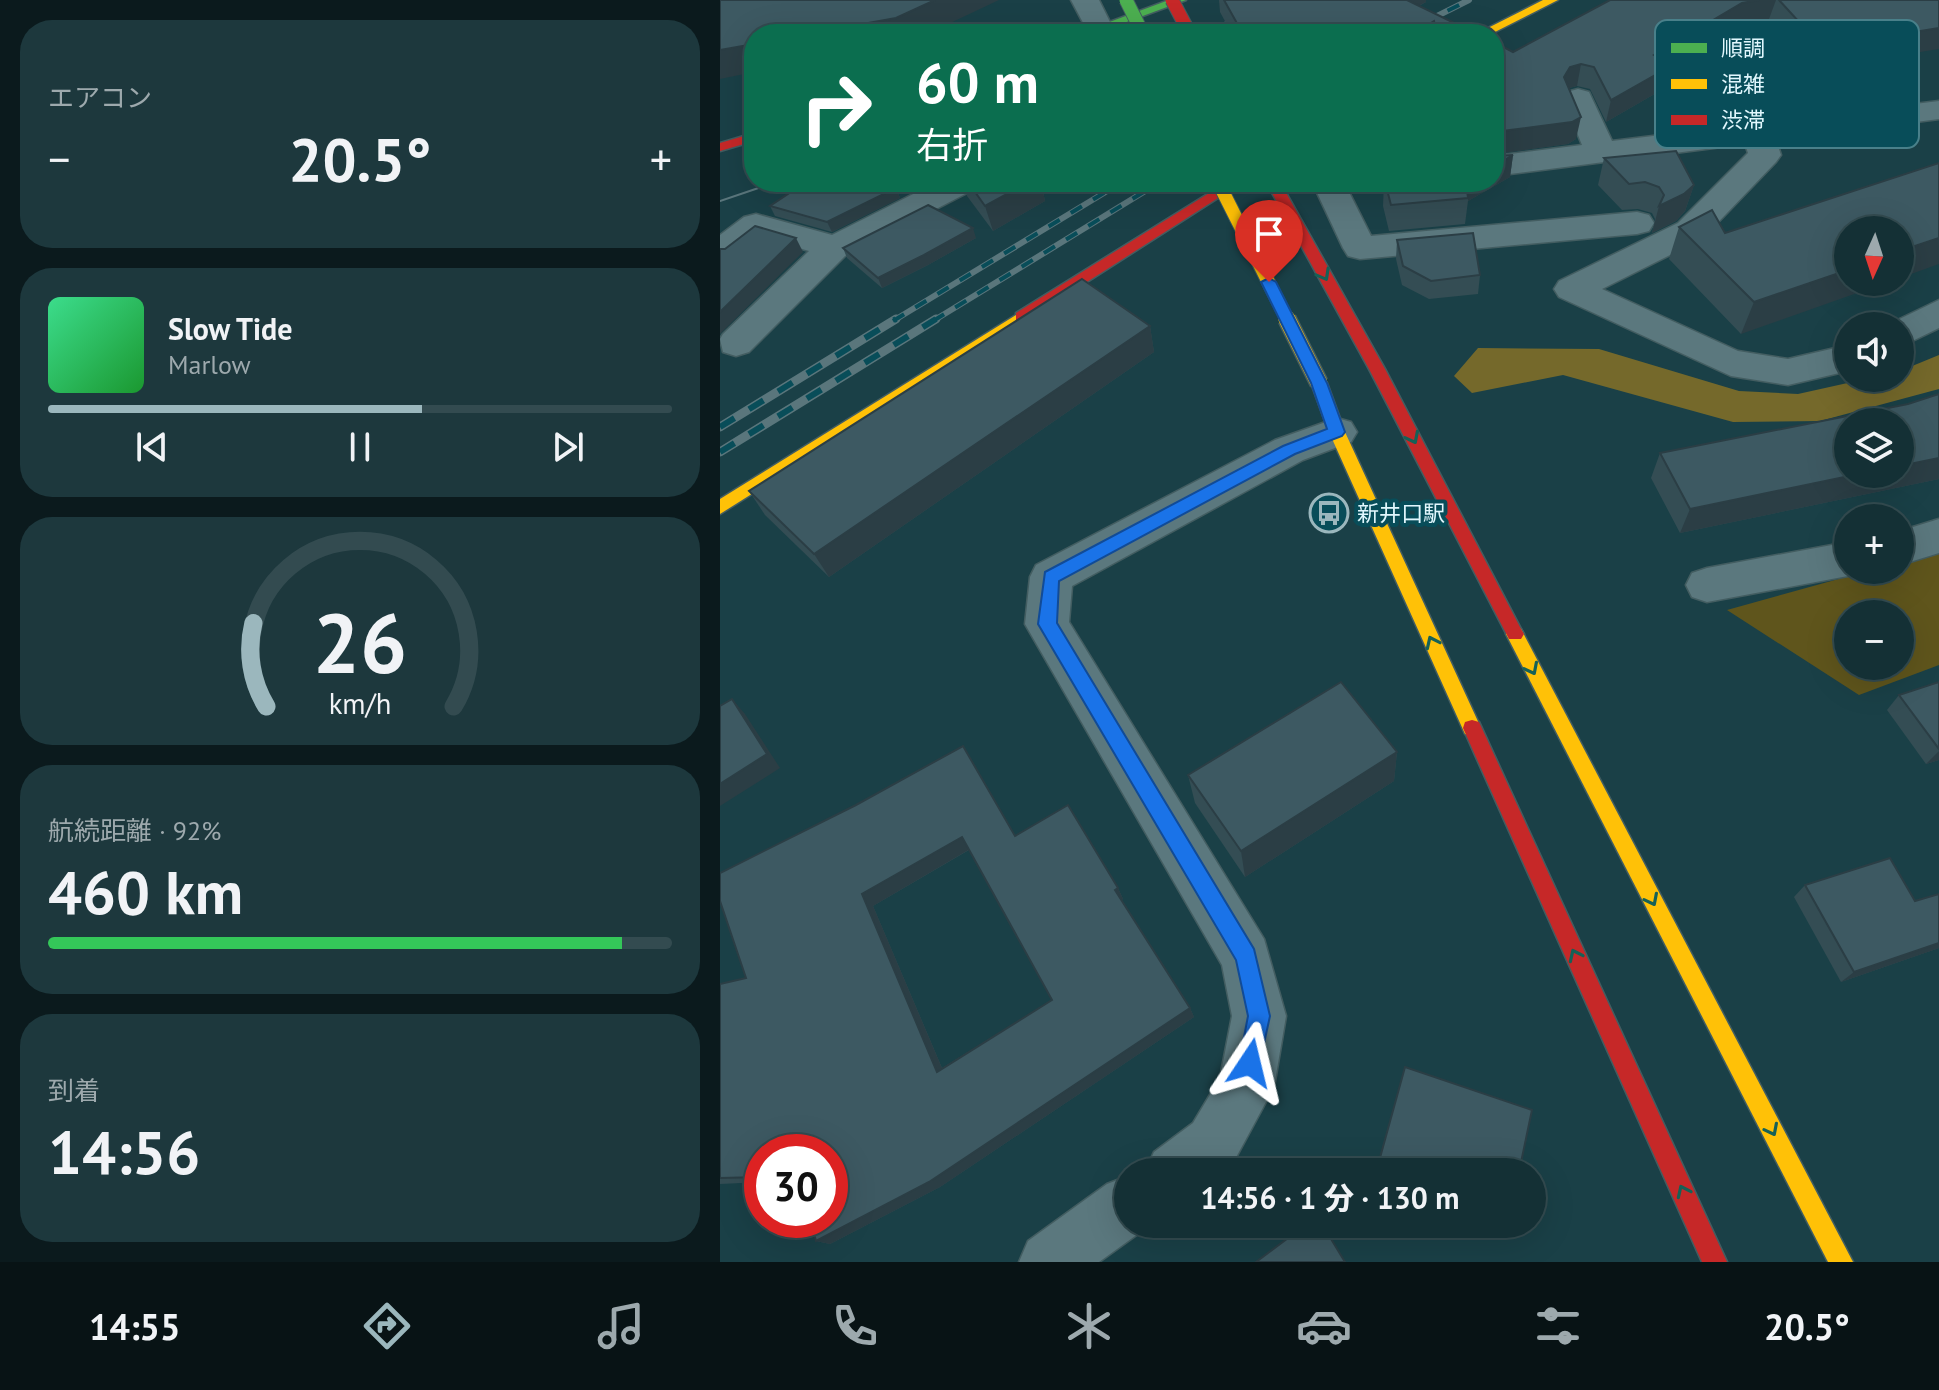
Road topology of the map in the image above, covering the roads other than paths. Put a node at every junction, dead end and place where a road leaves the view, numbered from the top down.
1 (1085, 0) edge
2 (1126, 0) edge
3 (1172, 0) edge
4 (1180, 0) edge
5 (1552, 0) edge
6 (1090, 24) edge
7 (1111, 24) edge
8 (1138, 24) edge
9 (1185, 24) edge
10 (1503, 24) edge
11 (1578, 98) edge
12 (1939, 110) edge
13 (1919, 113) edge
14 (744, 140) edge
15 (720, 147) edge
16 (1655, 147) edge
17 (1763, 148) edge
18 (1602, 154) junction
19 (1504, 165) edge
20 (943, 192) edge
21 (1220, 192) edge
22 (1223, 192) edge
23 (1279, 192) edge
24 (1333, 192) edge
25 (1637, 223) edge
26 (833, 248) junction
27 (720, 252) edge
28 (1939, 312) edge
29 (1914, 326) edge
30 (736, 343) dead end
31 (1834, 361) edge
32 (1337, 432) junction
33 (720, 507) edge
34 (1939, 536) edge
35 (1914, 544) edge
36 (1834, 562) edge
37 (1707, 585) dead end
38 (1193, 1158) edge
39 (1114, 1215) edge
40 (1049, 1262) edge
41 (1715, 1262) edge
42 (1841, 1262) edge

1 - 6 street
2 - 8 main road, bridge
3 - 9 main road, bridge
4 - 7 main road
5 - 10 main road
11 - 18 street
12 - 13 street
14 - 15 main road
16 - 18 street
17 - 31 street
18 - 19 street
20 - 26 street
21 - 33 main road
22 - 32 main road, bridge
23 -> 42 main road
24 - 25 street
26 - 27 street
26 - 30 street
28 - 29 street
32 - 38 street
41 -> 32 main road
34 - 35 street
36 - 37 street
39 - 40 street

